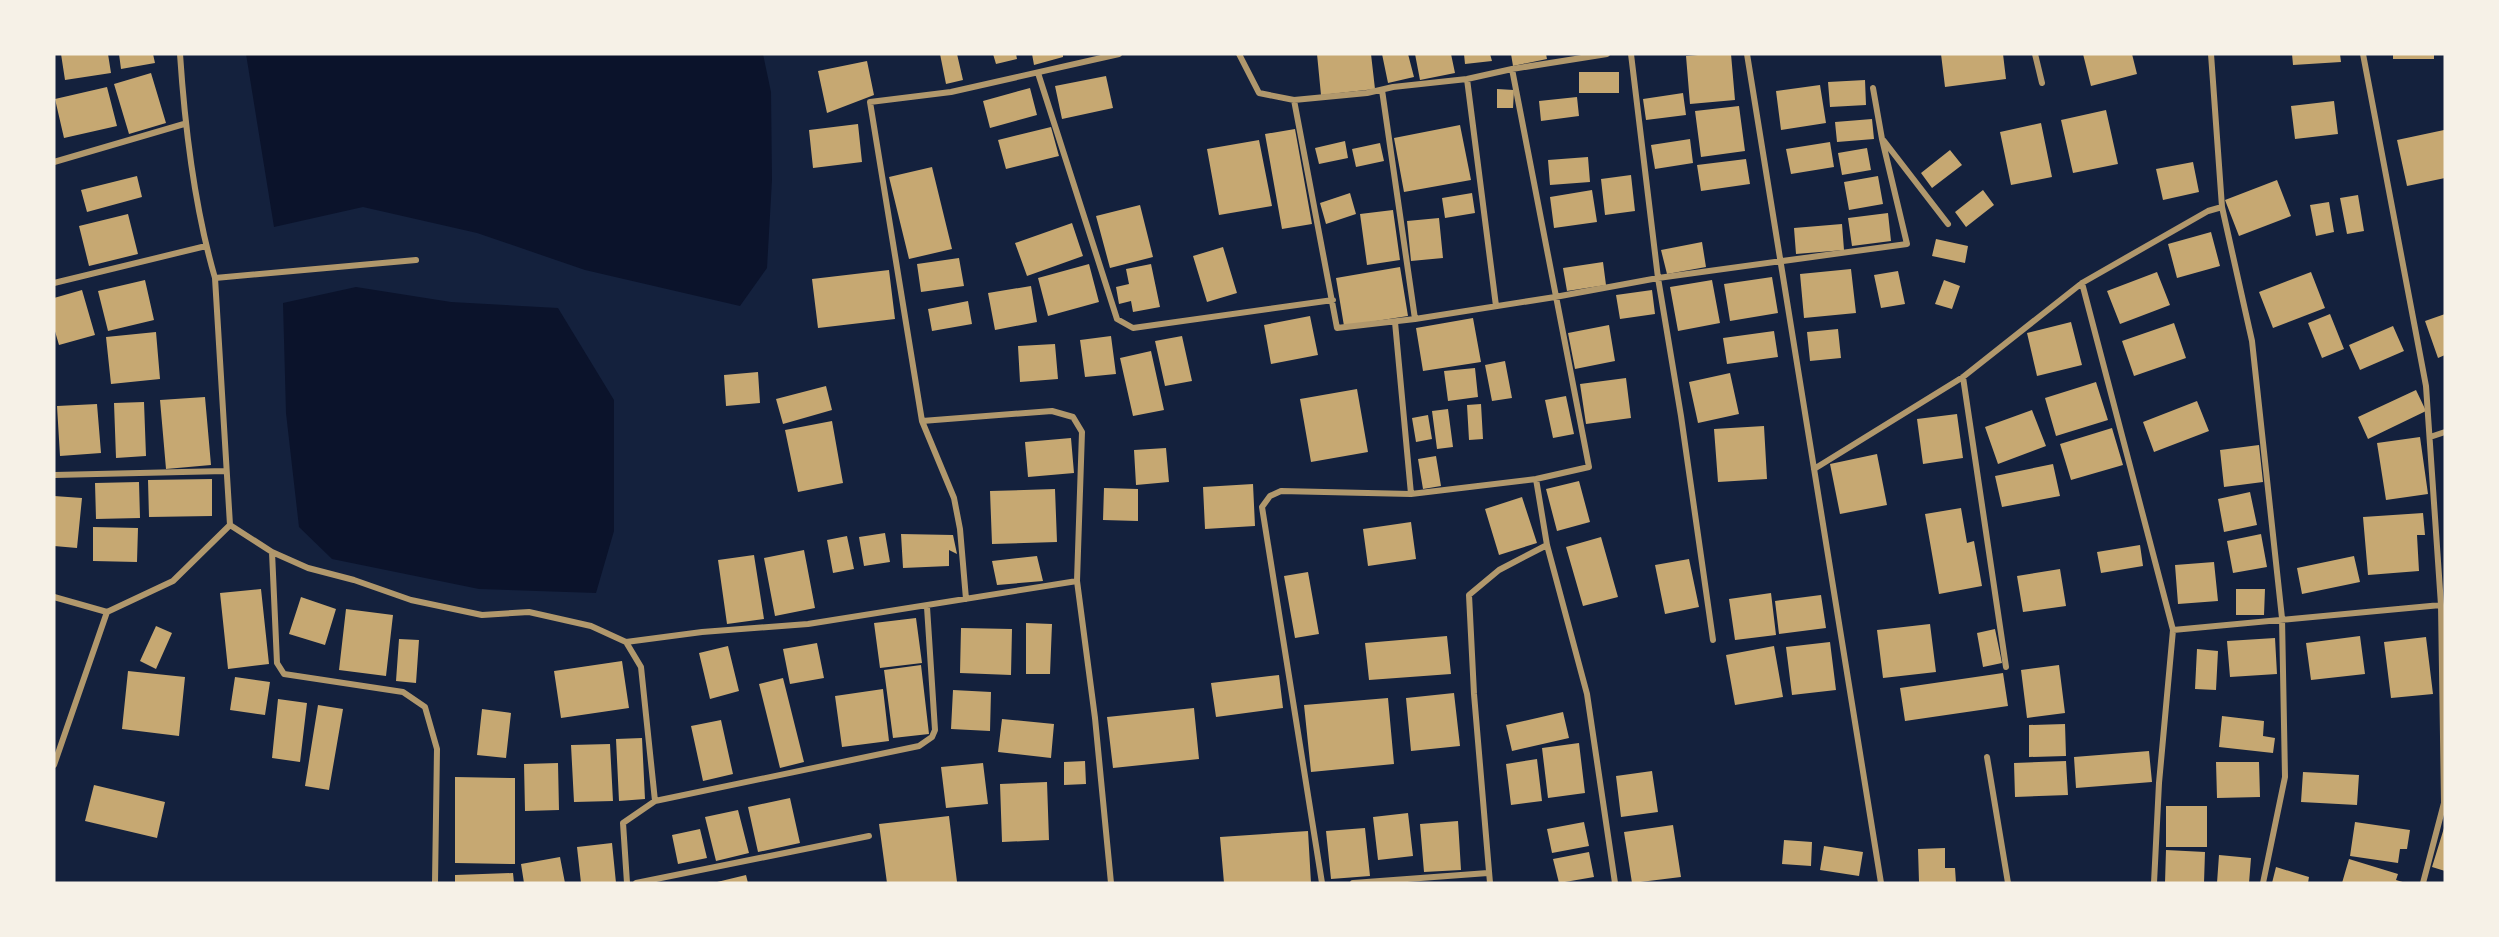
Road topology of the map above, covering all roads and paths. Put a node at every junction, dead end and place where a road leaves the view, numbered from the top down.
1 (180, 54) edge
2 (1119, 54) edge
3 (1239, 54) edge
4 (1607, 54) edge
5 (1631, 54) edge
6 (1747, 54) edge
7 (2035, 54) edge
8 (2211, 54) edge
9 (2363, 54) edge
10 (1080, 58) edge
11 (1512, 69) junction
12 (1038, 73) junction
13 (1467, 79) junction
14 (2042, 83) dead end
15 (1873, 88) dead end
16 (1382, 90) junction
17 (1294, 100) junction
18 (184, 124) junction
19 (1882, 139) junction
20 (54, 162) edge
21 (2222, 207) junction
22 (1948, 224) dead end
23 (206, 246) junction
24 (416, 260) dead end
25 (1779, 260) junction
26 (215, 278) junction
27 (1658, 278) junction
28 (54, 283) edge
29 (2082, 283) junction
30 (1555, 297) junction
31 (1333, 300) junction
32 (1496, 306) junction
33 (1415, 319) junction
34 (1395, 322) junction
35 (1963, 377) junction
36 (922, 421) junction
37 (2445, 432) edge
38 (2430, 437) junction
39 (1814, 469) junction
40 (225, 471) junction
41 (54, 475) edge
42 (1536, 479) junction
43 (1411, 494) junction
44 (230, 525) junction
45 (1548, 545) junction
46 (272, 552) junction
47 (1077, 582) junction
48 (54, 597) edge
49 (966, 599) junction
50 (2441, 604) junction
51 (927, 607) junction
52 (107, 612) junction
53 (2282, 618) junction
54 (2173, 630) junction
55 (1713, 640) dead end
56 (626, 642) junction
57 (2006, 667) dead end
58 (1988, 757) dead end
59 (54, 765) edge
60 (655, 801) junction
61 (2445, 803) edge
62 (869, 836) dead end
63 (1488, 873) junction
64 (435, 883) edge
65 (627, 883) edge
66 (636, 883) edge
67 (1111, 883) edge
68 (1323, 883) edge
69 (1353, 883) edge
70 (1490, 883) edge
71 (1615, 883) edge
72 (1881, 883) edge
73 (2008, 883) edge
74 (2154, 883) edge
75 (2263, 883) edge
76 (2423, 883) edge

1 - 18 street
2 - 10 street
3 - 17 street
4 - 11 street
5 - 27 street
6 - 25 street
7 - 14 street
8 - 21 street
9 - 38 street
10 - 12 street
11 - 13 street
11 - 30 street
12 - 31 street
12 - 36 street
13 - 16 street
13 - 32 street
15 - 19 street
16 - 17 street
16 - 33 street
17 - 31 street
18 - 20 street
18 - 23 street
19 - 22 street
19 - 25 street
21 - 29 street
21 - 53 street
23 - 26 street
23 - 28 street
24 - 26 street
25 - 27 street
25 - 39 street
26 - 40 street
27 - 30 street
27 - 55 street
29 - 35 street
29 - 54 street
30 - 32 street
30 - 42 street
31 - 34 street
32 - 33 street
33 - 34 street
34 - 43 street
35 - 39 street
35 - 57 street
36 - 47 street
36 - 49 street
37 - 38 street
38 - 50 street
39 - 72 street
40 - 41 street
40 - 44 street
42 - 43 street
42 - 45 street
43 - 68 street
44 - 46 street
44 - 52 street
45 - 63 street
45 - 71 street
46 - 56 street
46 - 64 street
47 - 49 street
47 - 67 street
48 - 52 street
49 - 51 street
50 - 53 street
50 - 61 street
51 - 56 street
51 - 60 street
52 - 59 street
53 - 54 street
53 - 75 street
54 - 74 street
56 - 60 street
58 - 73 street
60 - 65 street
61 - 76 street
62 - 66 street
63 - 69 street
63 - 70 street

